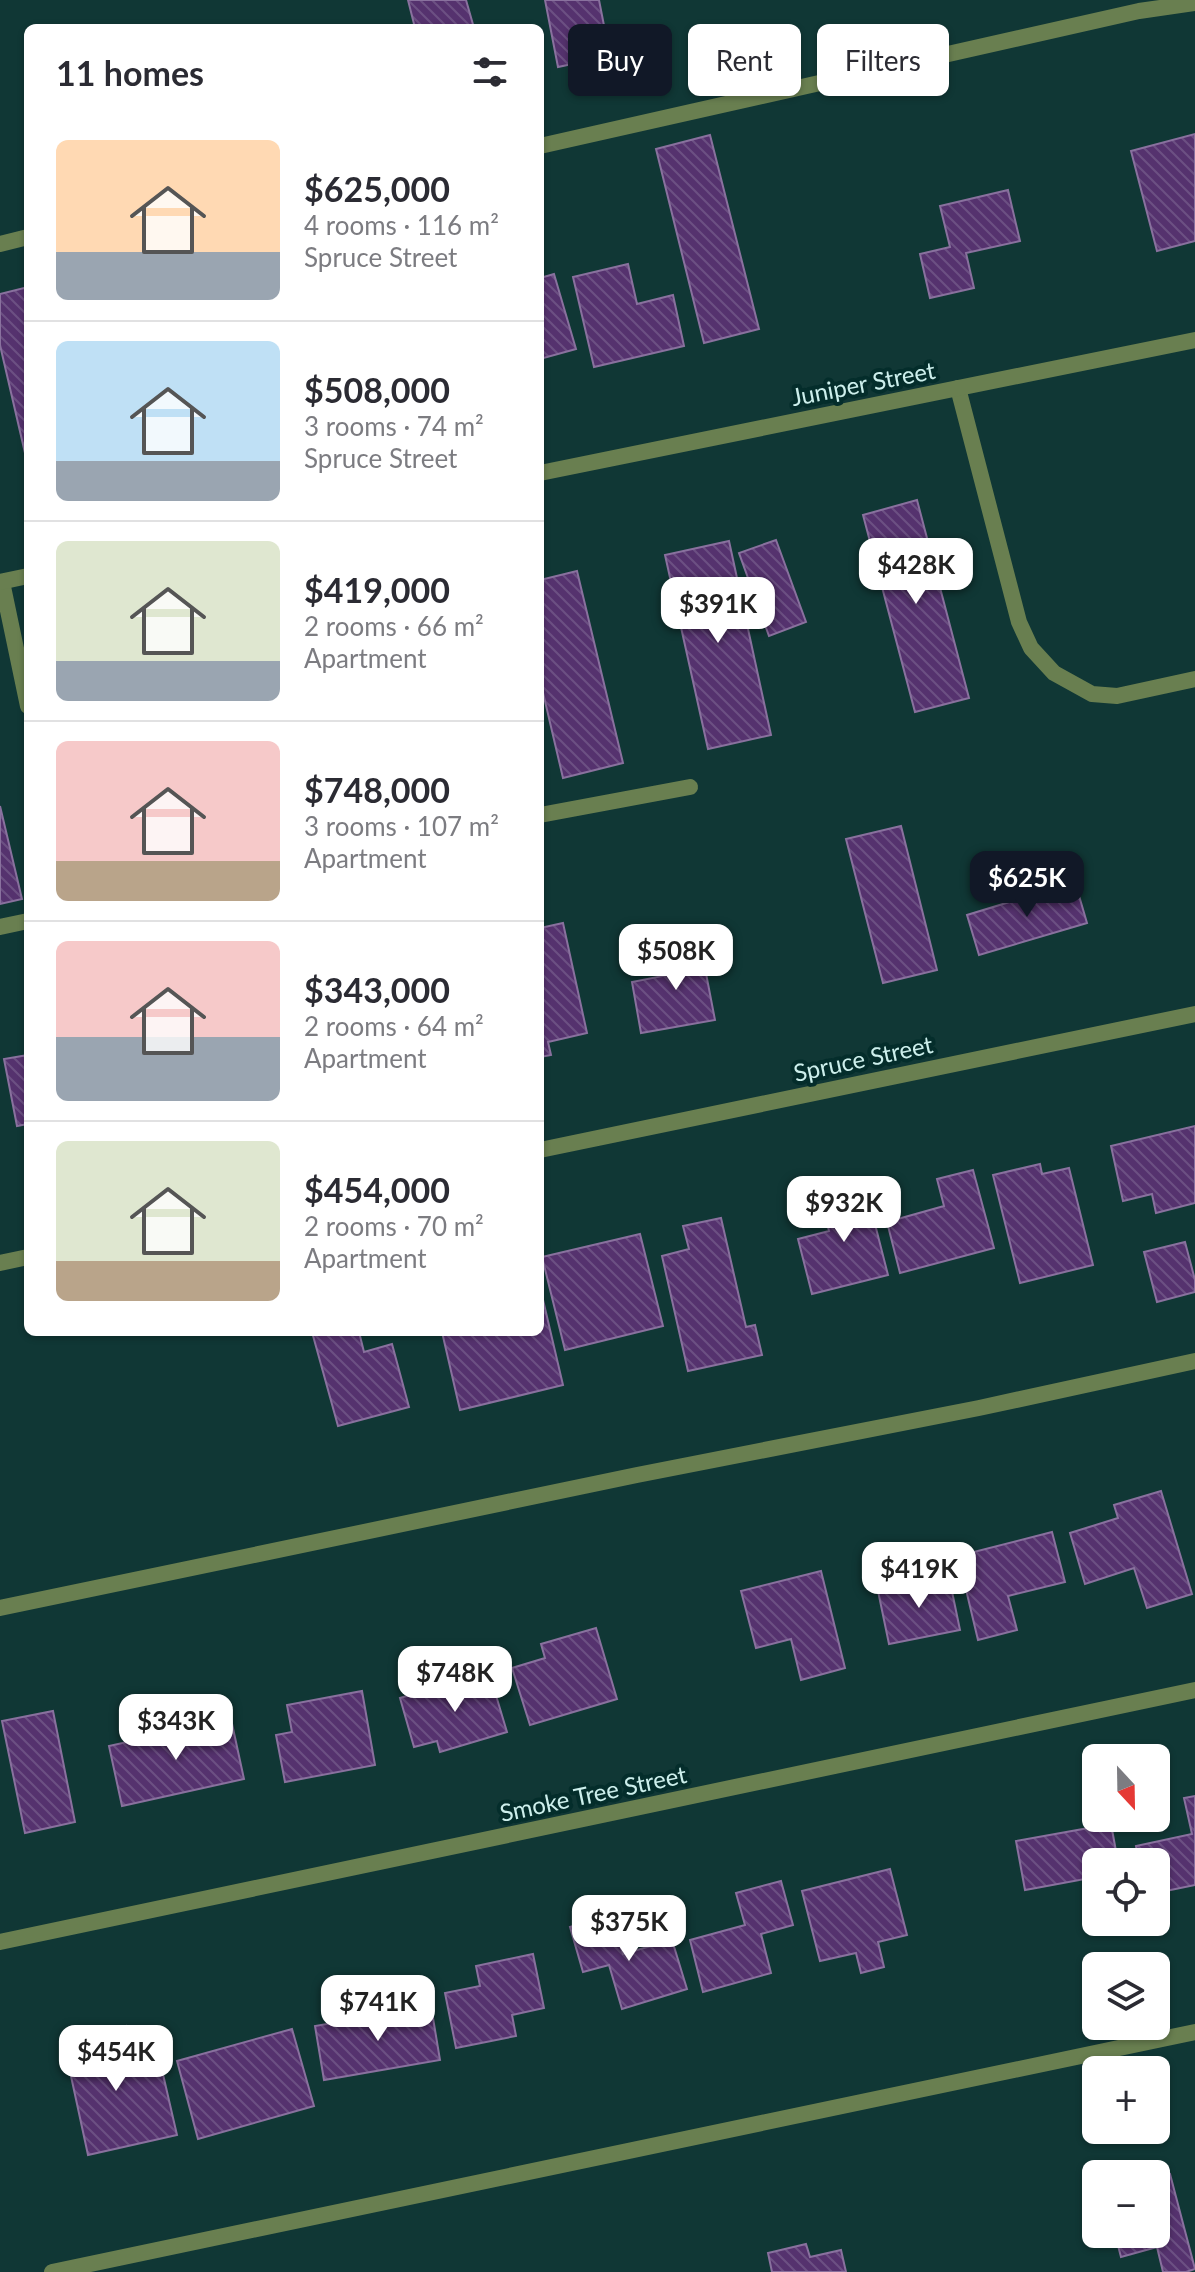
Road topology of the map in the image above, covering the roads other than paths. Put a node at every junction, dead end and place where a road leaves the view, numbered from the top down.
1 (1195, 3) edge
2 (544, 145) edge
3 (24, 238) edge
4 (0, 244) edge
5 (1195, 340) edge
6 (958, 388) junction
7 (544, 472) edge
8 (24, 577) edge
9 (1, 582) edge
10 (1195, 679) edge
11 (24, 688) edge
12 (690, 787) dead end
13 (544, 814) edge
14 (24, 922) edge
15 (0, 927) edge
16 (1195, 1014) edge
17 (544, 1149) edge
18 (24, 1258) edge
19 (0, 1263) edge
20 (1195, 1361) edge
21 (0, 1608) edge
22 (1195, 1690) edge
23 (0, 1942) edge
24 (1195, 2032) edge
25 (52, 2272) edge

1 - 2 street
3 - 4 street
5 - 6 street, Juniper Street
6 - 7 street, Juniper Street
6 - 10 street
8 - 9 street
9 - 11 street
12 - 13 street
14 - 15 street
16 - 17 street, Spruce Street
18 - 19 street
20 - 21 street
22 - 23 street, Smoke Tree Street
24 - 25 street

